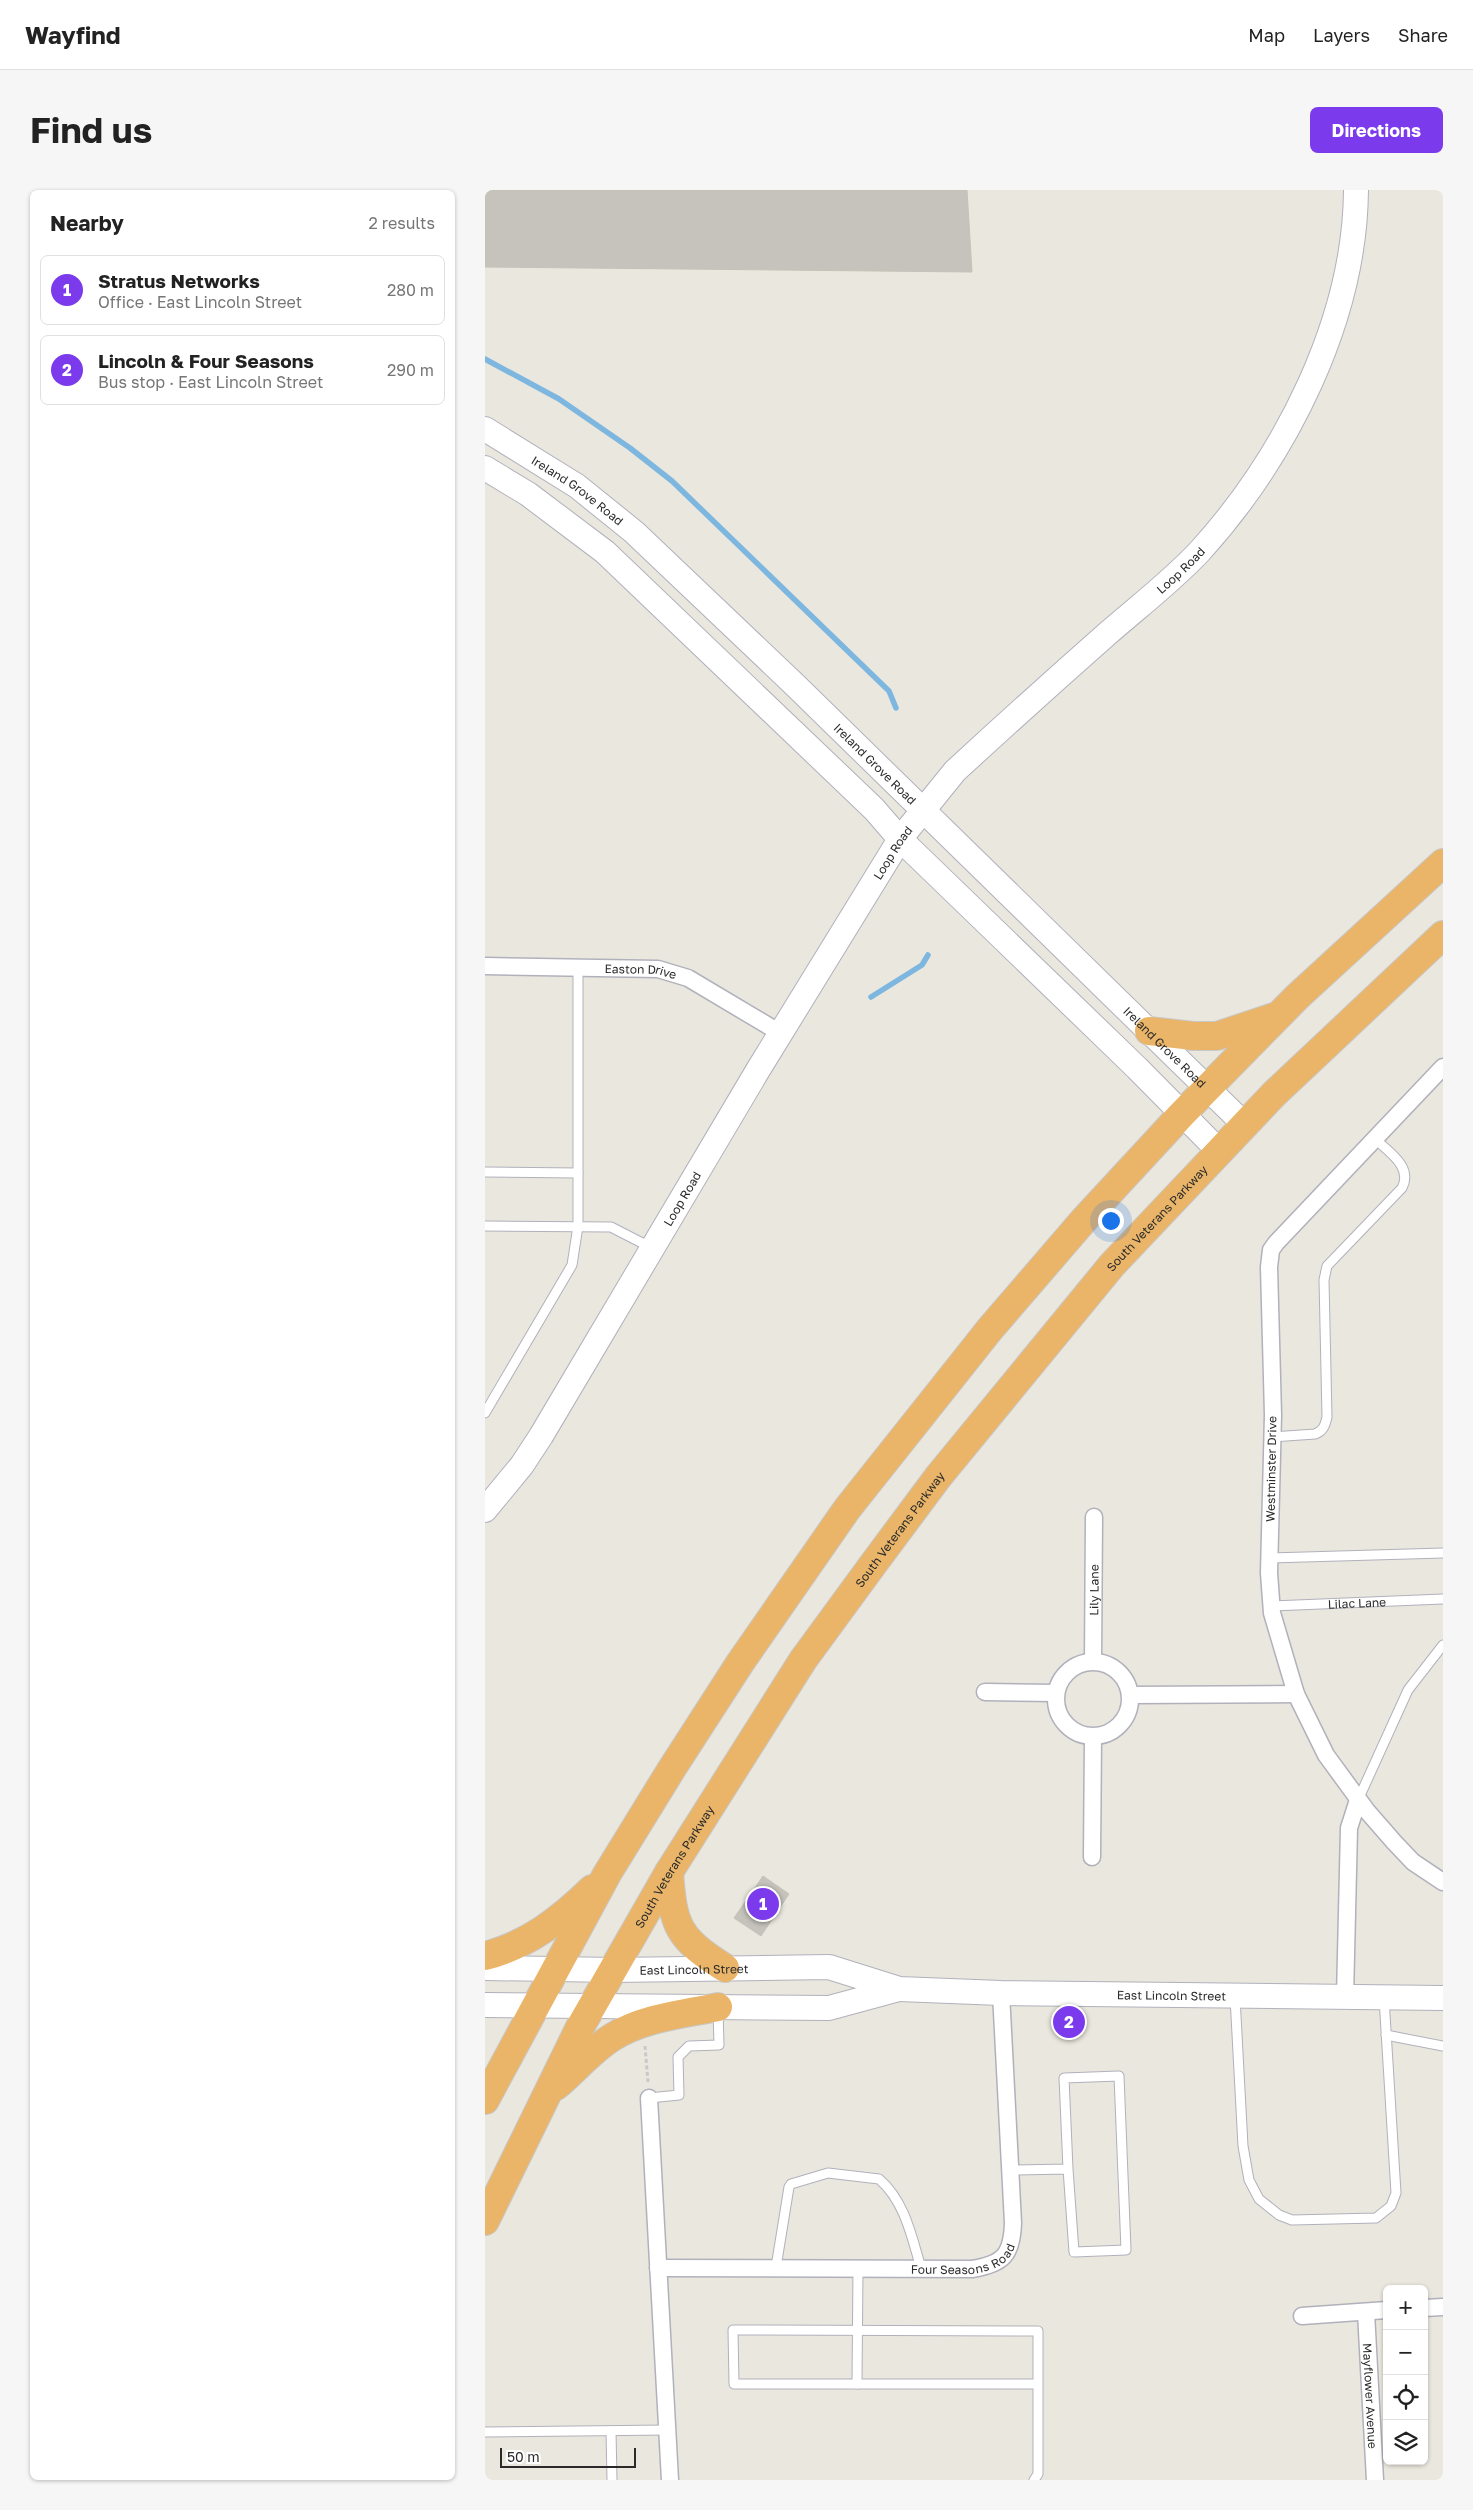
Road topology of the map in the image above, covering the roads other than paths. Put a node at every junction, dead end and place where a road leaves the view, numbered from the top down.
1 (1356, 190) edge
2 (485, 428) edge
3 (485, 468) edge
4 (921, 811) junction
5 (900, 839) junction
6 (1443, 863) edge
7 (1443, 935) edge
8 (485, 966) edge
9 (578, 966) junction
10 (1278, 1016) junction
11 (1149, 1031) junction
12 (782, 1034) junction
13 (1443, 1067) edge
14 (1206, 1089) junction
15 (1181, 1114) junction
16 (1244, 1124) junction
17 (1375, 1139) junction
18 (1220, 1152) junction
19 (485, 1172) edge
20 (578, 1173) junction
21 (485, 1226) edge
22 (578, 1226) junction
23 (652, 1248) junction
24 (485, 1413) edge
25 (1272, 1437) junction
26 (485, 1510) edge
27 (1094, 1517) dead end
28 (1443, 1553) edge
29 (1269, 1558) junction
30 (1443, 1599) edge
31 (1272, 1606) junction
32 (1443, 1646) edge
33 (1093, 1662) junction
34 (985, 1692) dead end
35 (1056, 1693) junction
36 (1297, 1694) junction
37 (1131, 1695) junction
38 (1093, 1736) junction
39 (1358, 1800) junction
40 (1092, 1858) dead end
41 (669, 1872) junction
42 (607, 1874) junction
43 (1443, 1882) edge
44 (485, 1956) edge
45 (485, 1968) edge
46 (725, 1968) junction
47 (556, 1969) junction
48 (614, 1970) junction
49 (899, 1989) junction
50 (1001, 1993) junction
51 (1235, 1995) junction
52 (1345, 1997) junction
53 (1384, 1997) junction
54 (1443, 1998) edge
55 (485, 2005) edge
56 (537, 2005) junction
57 (595, 2005) junction
58 (717, 2007) junction
59 (1386, 2035) junction
60 (1443, 2046) edge
61 (487, 2086) edge
62 (545, 2095) junction
63 (649, 2098) joint
64 (1069, 2169) junction
65 (1010, 2170) junction
66 (485, 2221) edge
67 (776, 2267) junction
68 (657, 2268) junction
69 (857, 2268) junction
70 (921, 2268) junction
71 (1443, 2307) edge
72 (1428, 2308) edge
73 (1383, 2310) edge
74 (1366, 2312) junction
75 (1302, 2316) dead end
76 (857, 2330) junction
77 (857, 2384) junction
78 (1038, 2384) junction
79 (611, 2430) junction
80 (667, 2430) junction
81 (485, 2432) edge
82 (612, 2480) edge
83 (670, 2480) edge
84 (1034, 2480) edge
85 (1375, 2480) edge

1 - 4 main road, Loop Road
2 - 4 main road, Ireland Grove Road
3 - 5 main road
4 - 5 main road, Loop Road
4 - 11 main road, Ireland Grove Road
5 - 12 main road, Loop Road
5 - 15 main road
6 - 10 highway
7 - 16 highway, South Veterans Parkway
8 - 9 street, Easton Drive
9 - 12 street, Easton Drive
9 - 20 lane
10 - 11 highway
10 - 14 highway
11 - 14 main road, Ireland Grove Road
12 - 23 main road, Loop Road
13 - 17 street, Westminster Drive
14 - 15 highway
14 - 16 main road, Ireland Grove Road
15 - 18 main road
15 - 42 highway
16 - 18 highway, South Veterans Parkway
17 - 25 street, Westminster Drive
17 - 25 lane
18 - 41 highway, South Veterans Parkway
19 - 20 lane
20 - 22 lane
21 - 22 lane
22 - 23 lane
22 - 24 lane
23 - 26 main road, Loop Road
25 - 29 street, Westminster Drive
27 - 33 street, Lily Lane
28 - 29 lane
29 - 31 street, Westminster Drive
30 - 31 lane, Lilac Lane
31 - 36 street, Westminster Drive
32 - 39 lane
33 - 35 street
33 - 37 street
34 - 35 street
35 - 38 street
36 - 37 street
36 - 39 street, Westminster Drive
37 - 38 street
38 - 40 street
39 - 43 street, Westminster Drive
39 - 52 street
41 - 46 highway
41 - 48 highway, South Veterans Parkway
42 - 44 highway
42 - 47 highway
45 - 47 main road, East Lincoln Street
46 - 48 main road, East Lincoln Street
46 - 49 main road, East Lincoln Street
47 - 48 main road, East Lincoln Street
47 - 56 highway
48 - 57 highway, South Veterans Parkway
49 - 50 main road, East Lincoln Street
49 - 58 main road, East Lincoln Street
50 - 51 main road, East Lincoln Street
50 - 65 street, Four Seasons Road
51 - 52 main road, East Lincoln Street
51 - 59 lane
52 - 53 main road, East Lincoln Street
53 - 54 main road, East Lincoln Street
53 - 59 lane
55 - 56 main road, East Lincoln Street
56 - 57 main road, East Lincoln Street
56 - 61 highway
57 - 58 main road, East Lincoln Street
57 - 62 highway, South Veterans Parkway
58 - 62 highway
58 - 63 lane
59 - 60 lane
62 - 66 highway, South Veterans Parkway
63 - 68 street
64 - 64 lane
64 - 65 lane
65 - 70 street, Four Seasons Road
67 - 68 street, Four Seasons Road
67 - 69 street, Four Seasons Road
67 - 70 lane
68 - 80 street
69 - 70 street, Four Seasons Road
69 - 76 lane
71 - 72 street
73 - 74 street
74 - 75 street
74 - 85 street, Mayflower Avenue
76 - 77 lane
76 - 77 lane
76 - 78 lane
77 - 78 lane
78 - 84 lane
79 - 80 lane
79 - 81 lane
79 - 82 lane
80 - 83 street

